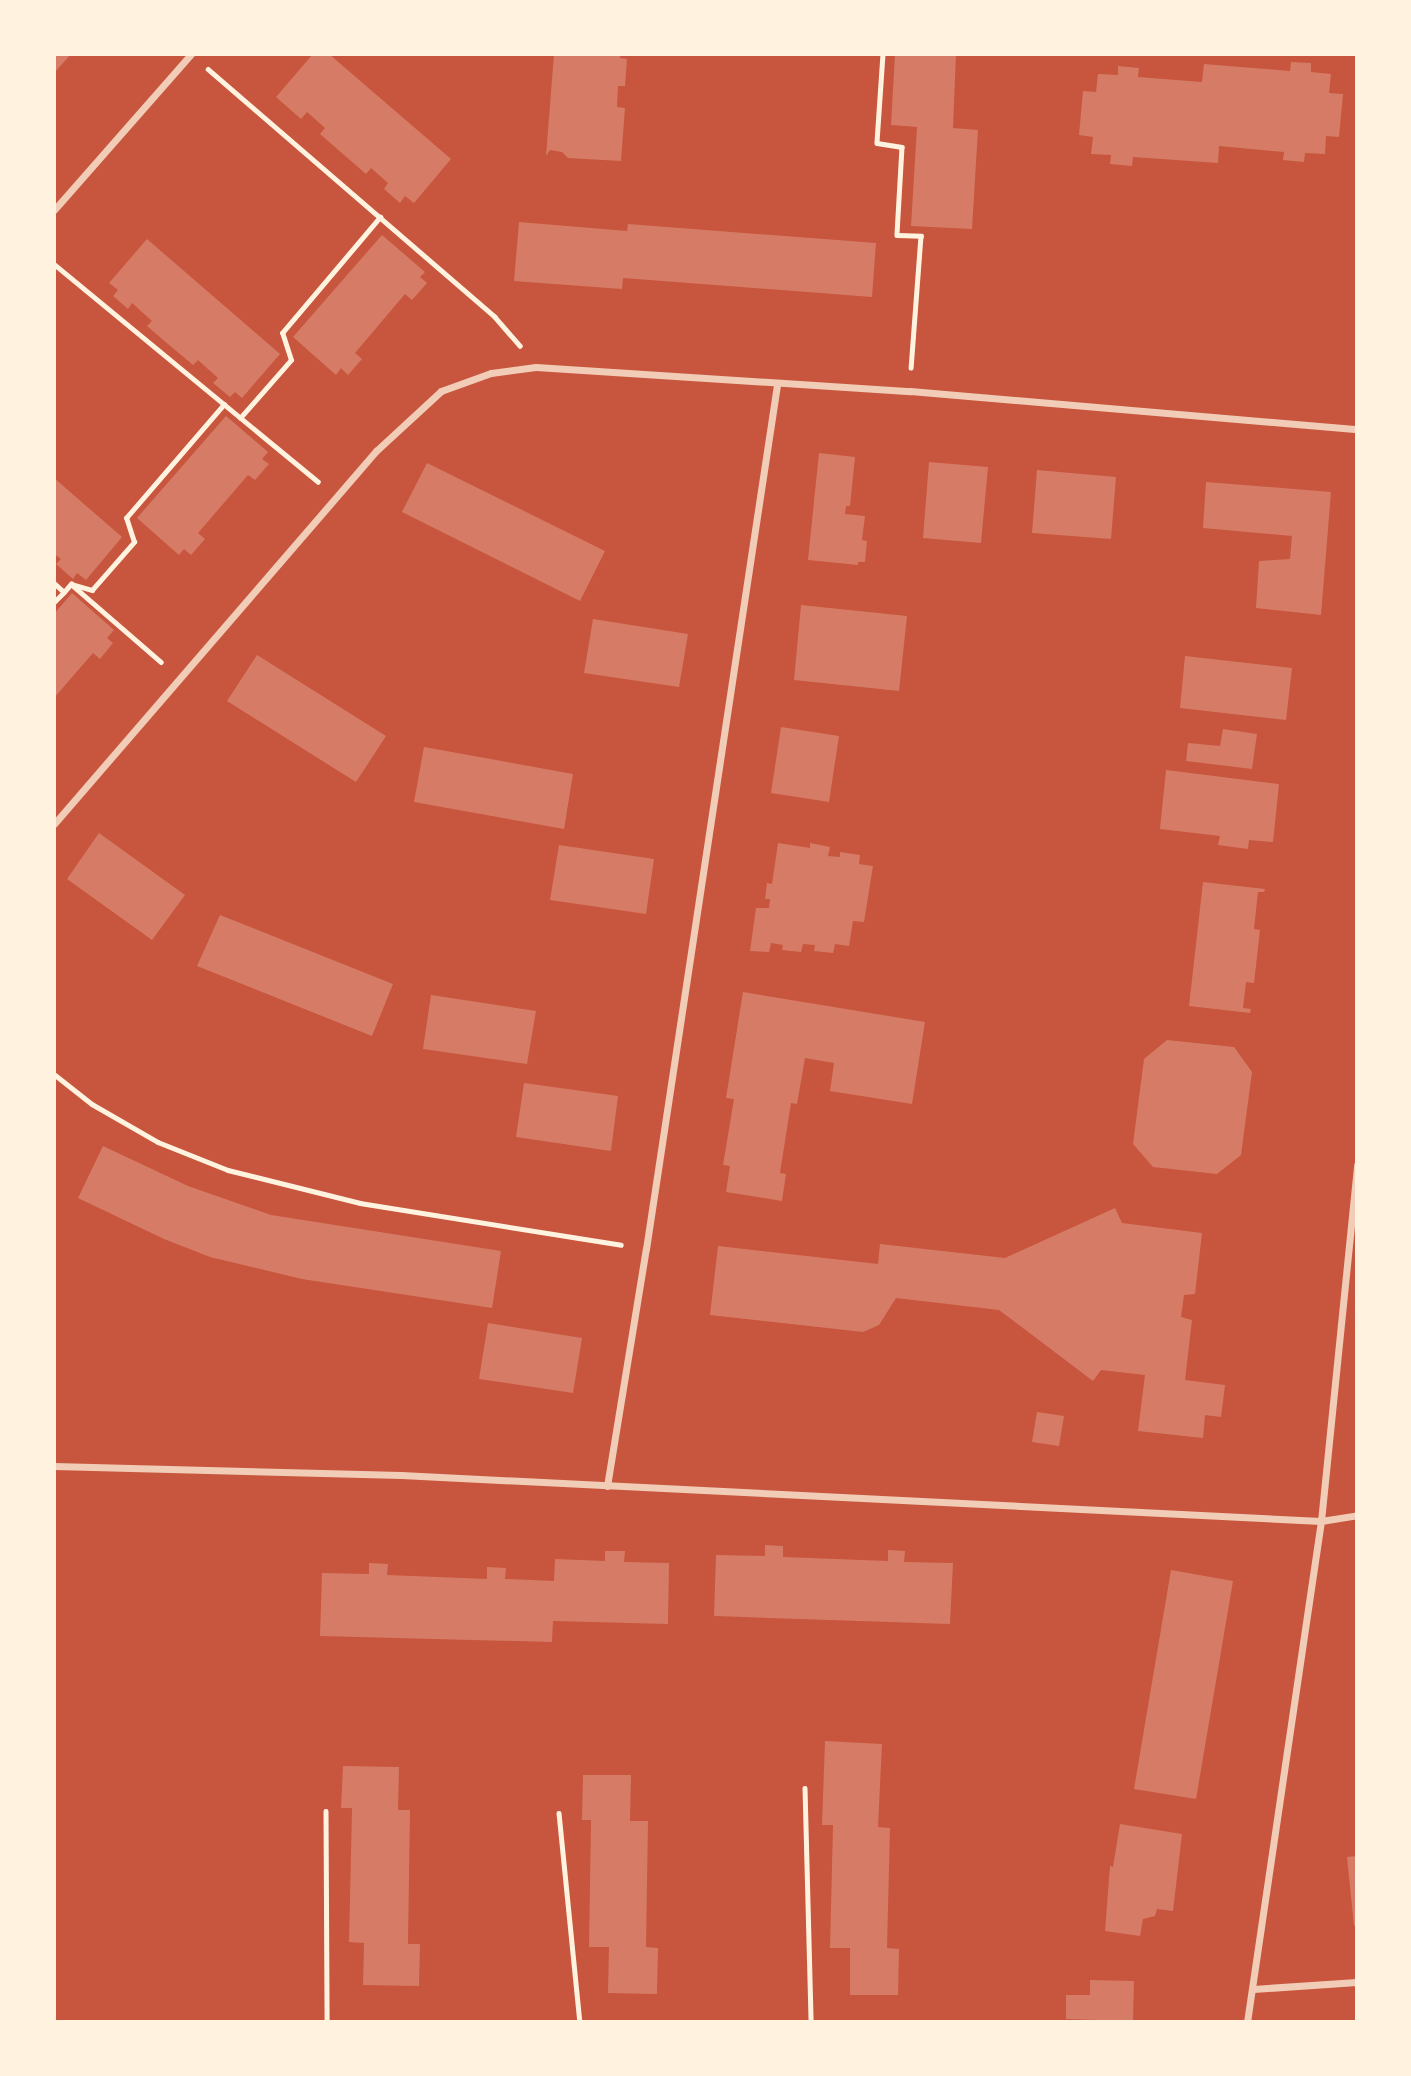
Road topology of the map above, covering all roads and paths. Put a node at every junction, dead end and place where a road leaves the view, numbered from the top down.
1 (191, 54) edge
2 (883, 54) edge
3 (202, 63) dead end
4 (54, 210) edge
5 (380, 217) junction
6 (54, 264) edge
7 (536, 367) junction
8 (777, 385) junction
9 (910, 391) junction
10 (224, 404) junction
11 (240, 418) junction
12 (1357, 429) edge
13 (336, 498) junction
14 (54, 583) edge
15 (71, 584) junction
16 (64, 592) junction
17 (54, 602) edge
18 (180, 678) junction
19 (54, 824) edge
20 (54, 1074) edge
21 (1357, 1165) edge
22 (646, 1249) junction
23 (54, 1466) edge
24 (607, 1486) junction
25 (1357, 1515) edge
26 (1321, 1521) junction
27 (804, 1788) dead end
28 (326, 1811) dead end
29 (559, 1813) dead end
30 (1357, 1982) edge
31 (1253, 1989) junction
32 (327, 2022) edge
33 (580, 2022) edge
34 (811, 2022) edge
35 (1247, 2022) edge

1 - 4 street
2 - 9 path
3 - 5 path
5 - 7 path
5 - 11 path
6 - 10 path
7 - 8 street
7 - 13 street
8 - 9 street
8 - 22 street
9 - 12 street
10 - 11 path
10 - 15 path
11 - 13 path
13 - 18 street
14 - 16 path
15 - 16 path
15 - 18 path
16 - 17 path
18 - 19 street
20 - 22 path
21 - 26 street
22 - 24 street
23 - 24 street
24 - 26 street
25 - 26 street
26 - 31 street
27 - 34 path
28 - 32 path
29 - 33 path
30 - 31 street
31 - 35 street

